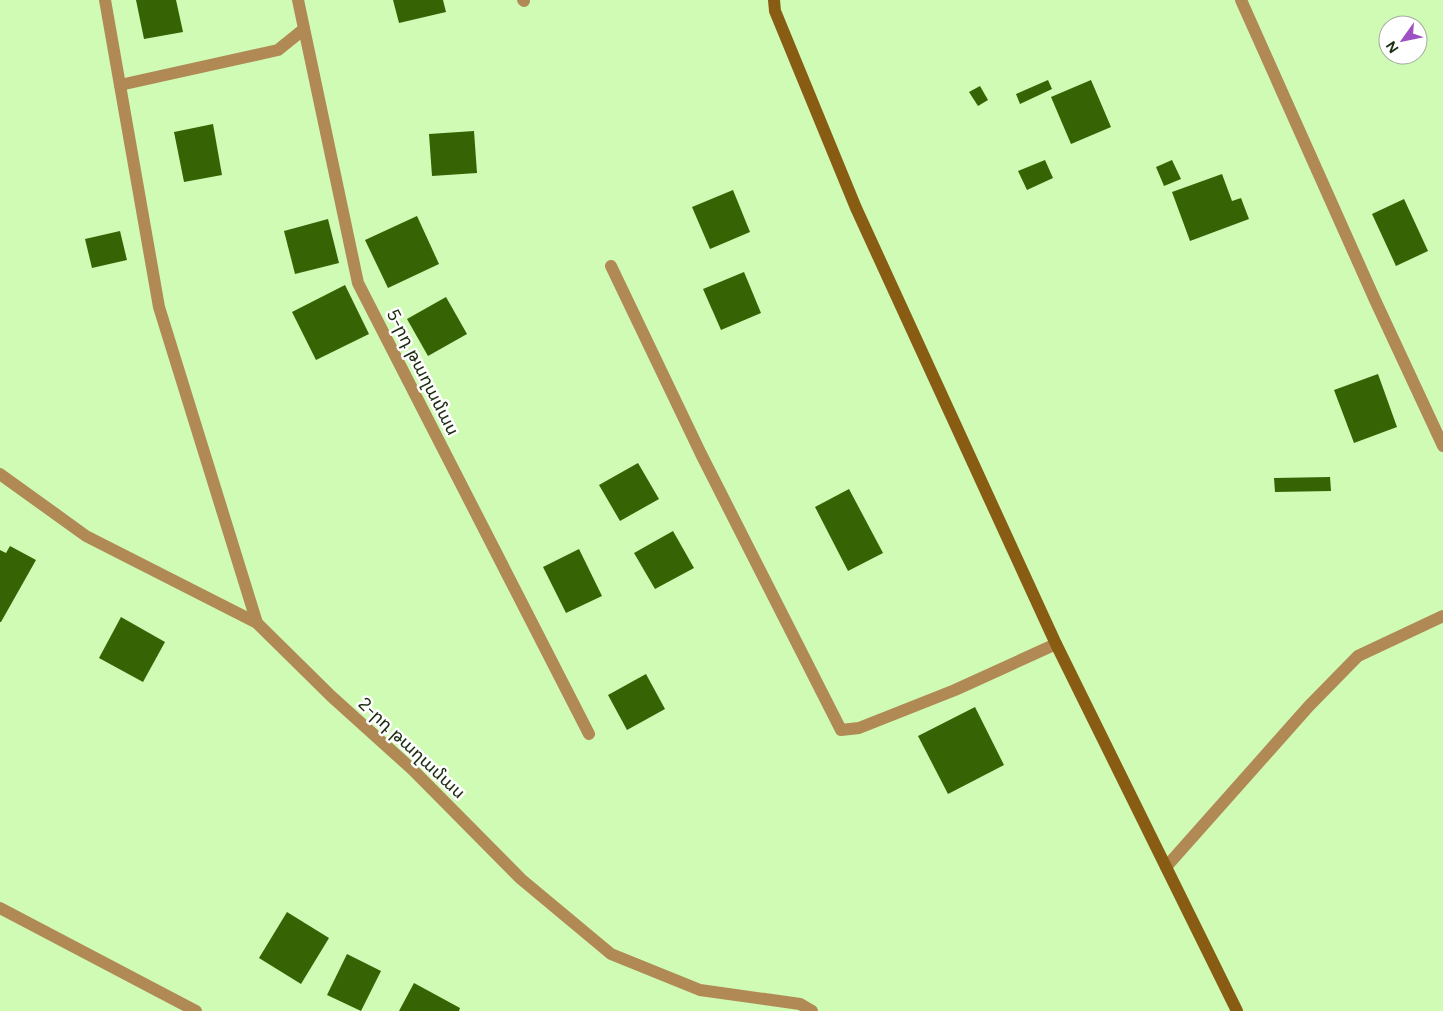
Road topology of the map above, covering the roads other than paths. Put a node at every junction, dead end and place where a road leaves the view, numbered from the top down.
1 (106, 0) edge
2 (298, 0) edge
3 (774, 0) edge
4 (1241, 0) edge
5 (304, 29) junction
6 (120, 85) junction
7 (611, 266) dead end
8 (1443, 446) edge
9 (0, 474) edge
10 (1443, 616) edge
11 (257, 623) junction
12 (1056, 644) junction
13 (589, 734) dead end
14 (1166, 867) junction
15 (0, 908) edge
16 (196, 1011) edge
17 (812, 1011) edge
18 (1237, 1011) edge

1 - 6 street
2 - 5 street, 5-րդ թաղամաս
3 - 12 main road
4 - 8 street
5 - 6 street
5 - 13 street, 5-րդ թաղամաս
6 - 11 street
7 - 12 street
9 - 11 street, 2-րդ թաղամաս
10 - 14 street
11 - 17 street, 2-րդ թաղամաս
12 - 14 main road
14 - 18 main road
15 - 16 street

